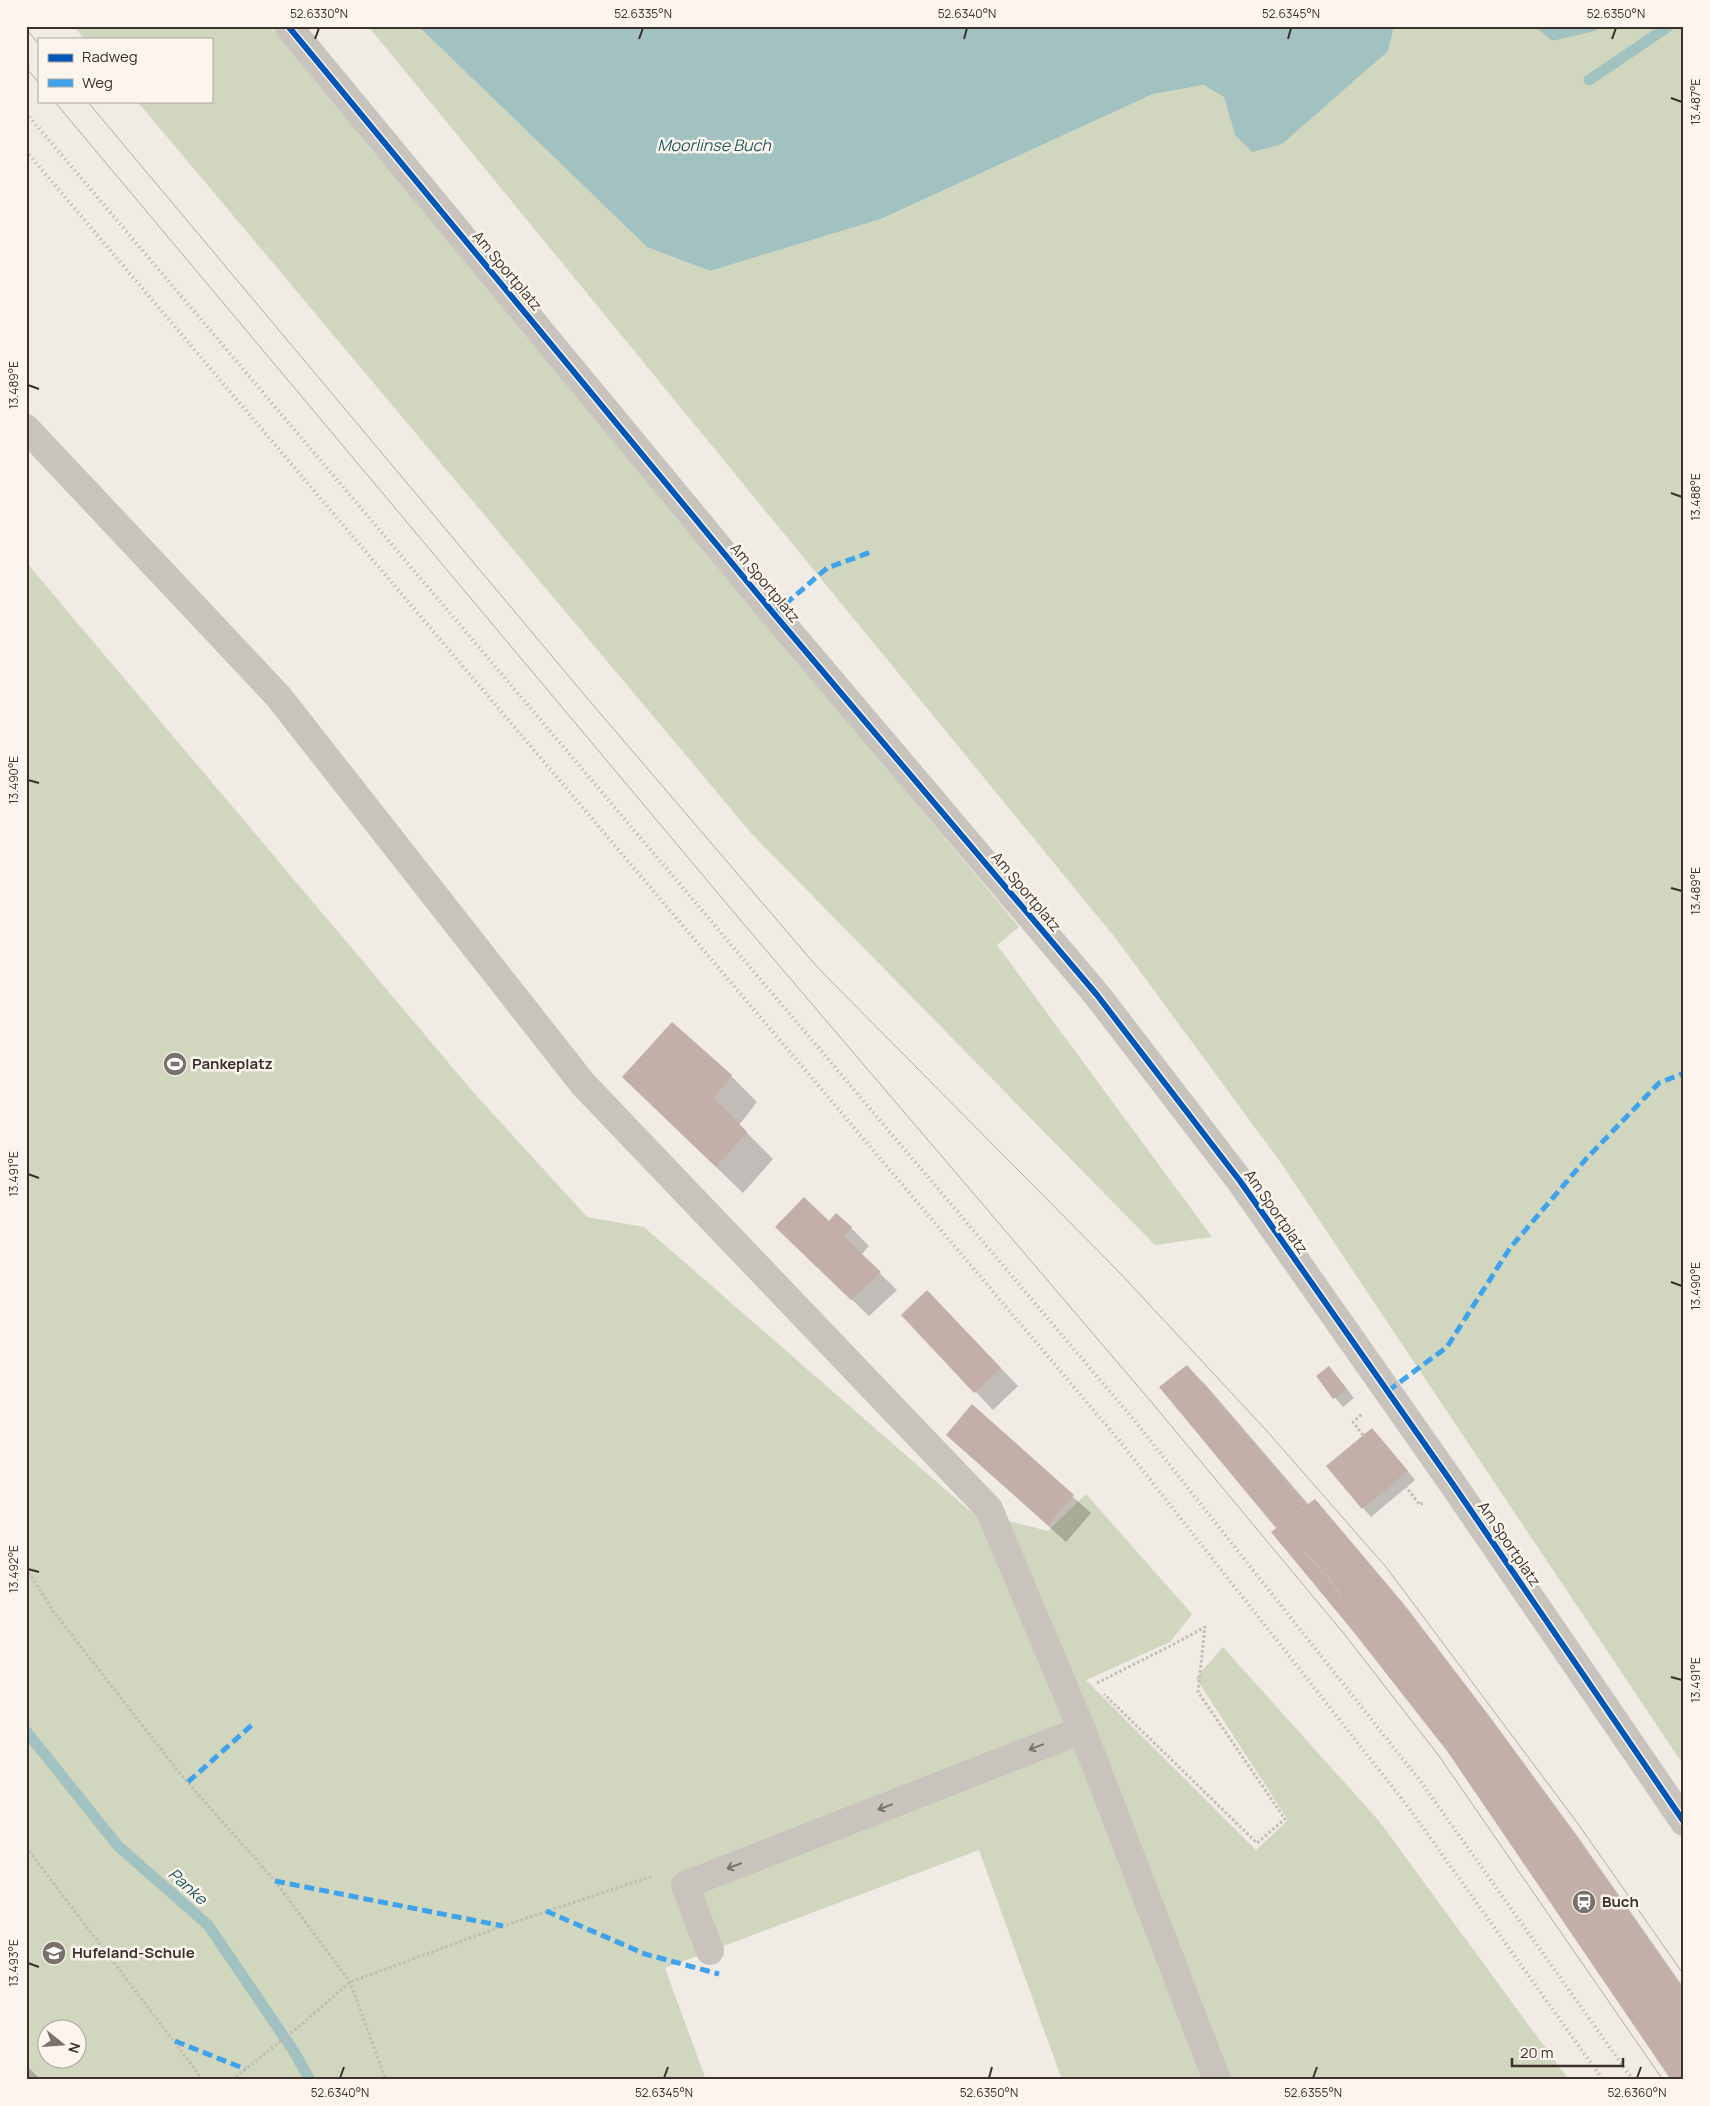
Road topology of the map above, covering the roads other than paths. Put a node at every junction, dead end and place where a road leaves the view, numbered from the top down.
1 (288, 26) edge
2 (26, 428) edge
3 (1082, 1730) junction
4 (1684, 1822) edge
5 (710, 1951) dead end
6 (1217, 2080) edge

1 - 4 street, Am Sportplatz
2 - 3 street
3 -> 5 street
3 - 6 street

